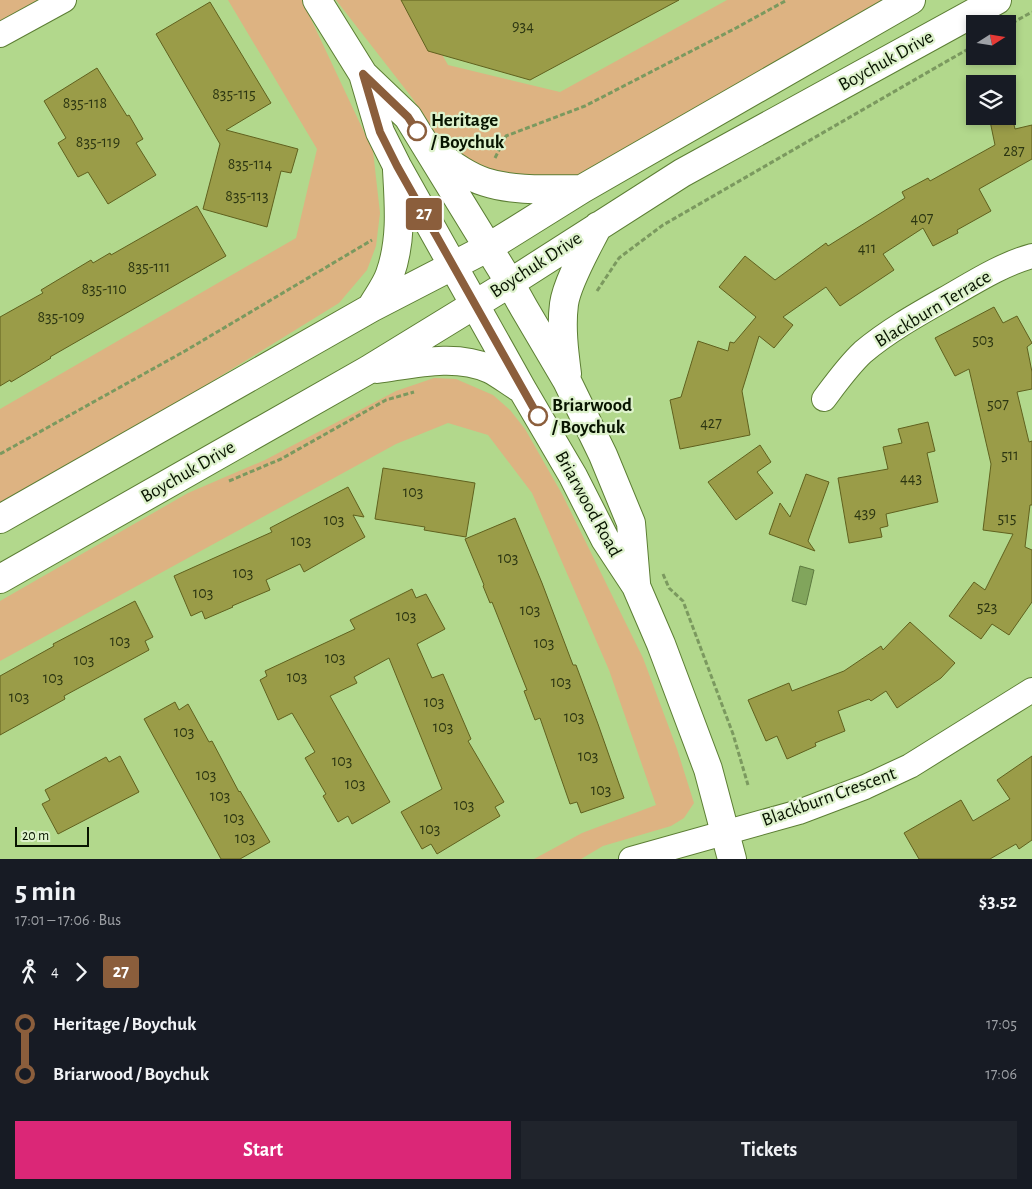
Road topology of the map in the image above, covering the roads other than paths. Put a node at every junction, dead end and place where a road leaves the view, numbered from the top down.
1 (64, 0) edge
2 (317, 0) edge
3 (911, 0) edge
4 (997, 0) edge
5 (0, 35) edge
6 (363, 74) junction
7 (426, 145) junction
8 (397, 166) junction
9 (582, 189) junction
10 (598, 226) junction
11 (488, 247) junction
12 (1032, 256) edge
13 (454, 265) junction
14 (510, 283) junction
15 (475, 304) junction
16 (371, 308) junction
17 (368, 370) junction
18 (568, 381) junction
19 (522, 389) junction
20 (824, 399) dead end
21 (0, 519) edge
22 (0, 579) edge
23 (636, 586) junction
24 (1032, 690) edge
25 (728, 846) edge
26 (631, 859) edge

1 - 5 street
2 - 6 main road
3 - 9 main road, Boychuk Drive
4 - 10 main road, Boychuk Drive
6 - 7 main road, Briarwood Road
6 - 8 main road, Briarwood Road
7 - 9 main road
7 - 11 main road, Briarwood Road
8 - 13 main road, Briarwood Road
8 - 16 main road
9 - 11 main road, Boychuk Drive
10 - 14 main road, Boychuk Drive
10 - 18 main road
11 - 13 main road, Boychuk Drive
11 - 14 main road, Briarwood Road
12 - 20 street, Blackburn Terrace
13 - 15 main road, Briarwood Road
13 - 16 main road, Boychuk Drive
14 - 15 main road, Boychuk Drive
14 - 18 main road, Briarwood Road
15 - 17 main road, Boychuk Drive
15 - 19 main road, Briarwood Road
16 - 21 main road, Boychuk Drive
17 - 19 main road
17 - 22 main road, Boychuk Drive
18 - 23 main road, Briarwood Road
19 - 23 main road, Briarwood Road
23 - 25 main road, Briarwood Road
24 - 25 street, Blackburn Crescent
25 - 26 street, Blackburn Crescent

